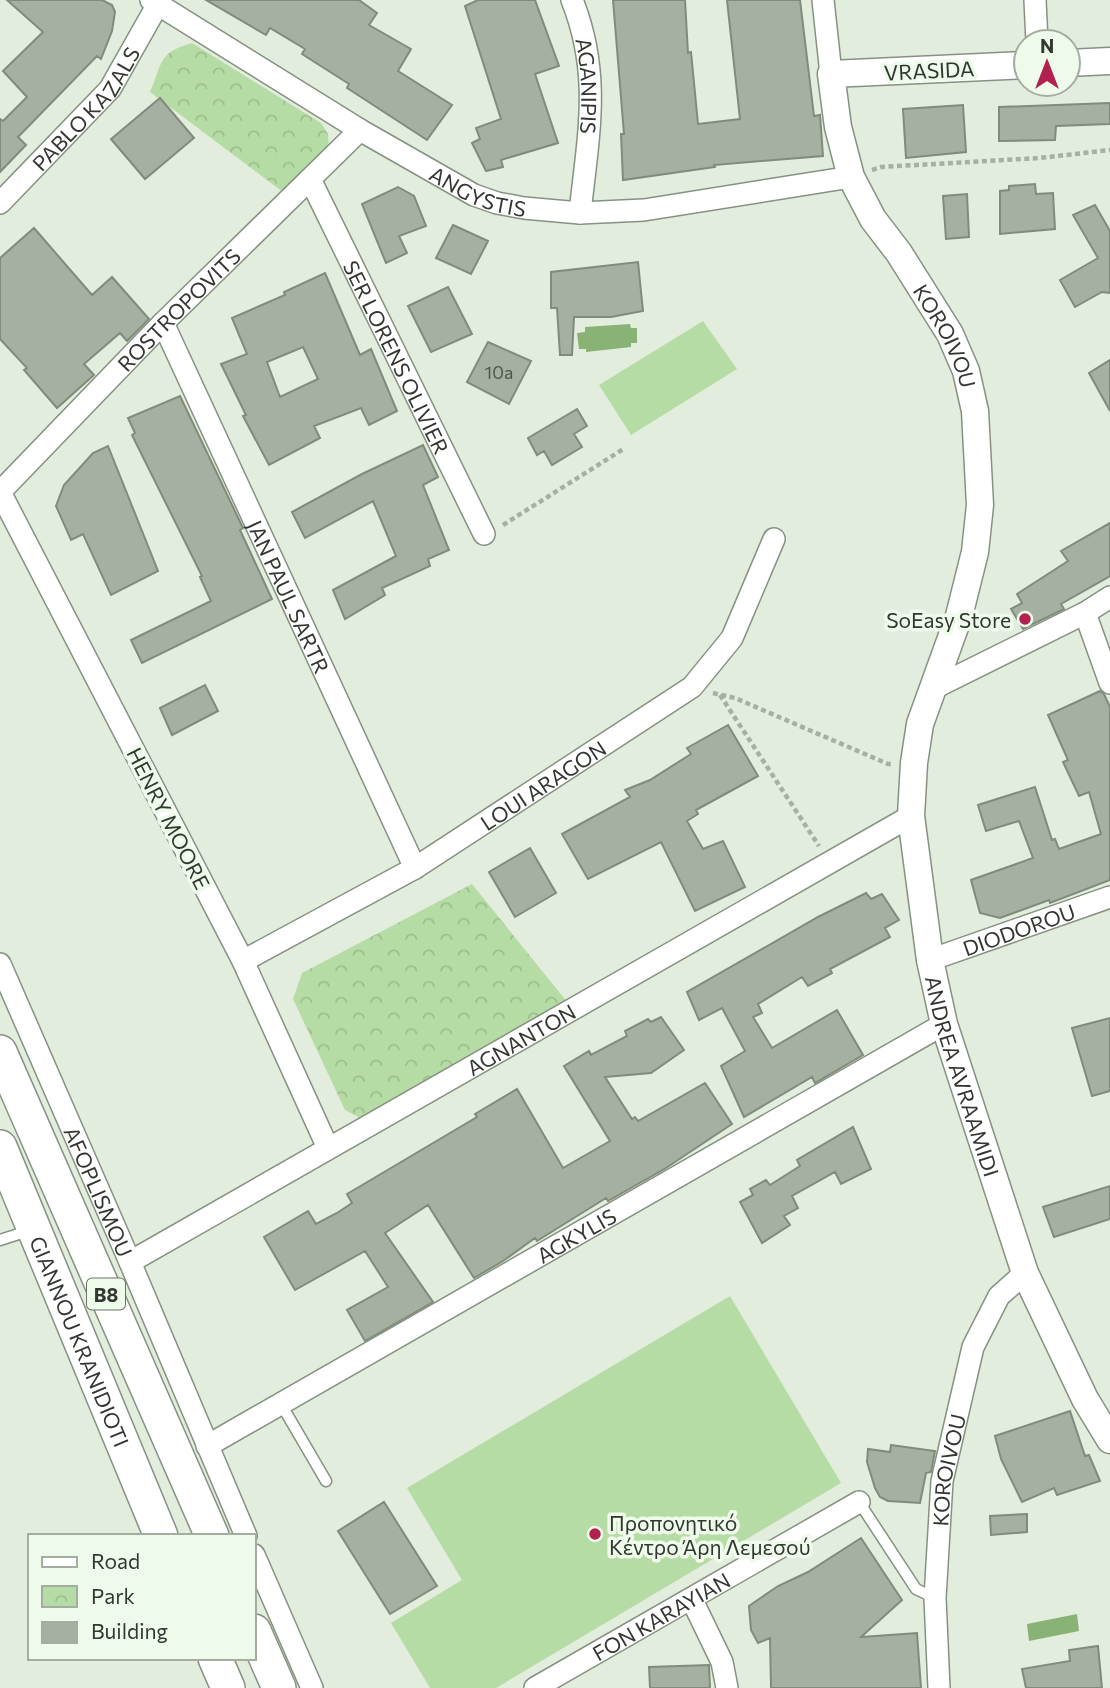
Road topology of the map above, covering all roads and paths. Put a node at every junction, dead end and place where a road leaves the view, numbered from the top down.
1 (572, 0) edge
2 (823, 0) edge
3 (1035, 0) edge
4 (154, 2) edge
5 (1036, 28) edge
6 (1110, 61) edge
7 (1082, 62) edge
8 (1012, 66) edge
9 (831, 74) junction
10 (360, 130) junction
11 (1110, 150) edge
12 (851, 177) junction
13 (310, 179) junction
14 (0, 203) edge
15 (580, 213) junction
16 (163, 323) junction
17 (625, 448) dead end
18 (0, 492) edge
19 (484, 534) joint
20 (774, 539) dead end
21 (1110, 597) edge
22 (1085, 613) junction
23 (1110, 683) edge
24 (692, 687) junction
25 (932, 688) junction
26 (720, 694) junction
27 (914, 763) junction
28 (911, 816) junction
29 (829, 862) junction
30 (415, 869) junction
31 (1110, 897) edge
32 (930, 960) junction
33 (243, 961) junction
34 (0, 964) edge
35 (944, 1024) junction
36 (0, 1052) edge
37 (0, 1147) edge
38 (328, 1148) junction
39 (35, 1228) junction
40 (0, 1240) edge
41 (130, 1262) junction
42 (1025, 1273) junction
43 (281, 1404) junction
44 (1110, 1440) edge
45 (207, 1446) junction
46 (326, 1481) dead end
47 (859, 1502) joint
48 (160, 1534) edge
49 (211, 1534) edge
50 (245, 1534) edge
51 (256, 1560) edge
52 (935, 1598) junction
53 (692, 1600) junction
54 (256, 1636) edge
55 (216, 1660) edge
56 (228, 1688) edge
57 (279, 1688) edge
58 (312, 1688) edge
59 (535, 1688) edge
60 (727, 1688) edge
61 (940, 1688) edge

1 - 15 street, AGANIPIS
2 - 9 street, KOROIVOU
3 - 5 street
4 - 10 street, ANGYSTIS
4 - 14 street, PABLO KAZALS
6 - 7 street
8 - 9 street, VRASIDA
9 - 12 street, KOROIVOU
10 - 13 street, ROSTROPOVITS
10 - 15 street, ANGYSTIS
11 - 12 path
12 - 15 street, ANGYSTIS
12 - 25 street, KOROIVOU
13 - 16 street, ROSTROPOVITS
13 - 19 street, SER LORENS OLIVIER
16 - 18 street, ROSTROPOVITS
16 - 30 street, JAN PAUL SARTR
17 - 19 path
18 - 33 street, HENRY MOORE
20 - 24 street, LOUI ARAGON
21 - 22 street
22 - 23 street
22 - 25 street
24 - 26 path
24 - 30 street, LOUI ARAGON
25 - 27 street, ANDREA AVRAAMIDI
26 - 27 path
26 - 29 path
27 - 28 street, ANDREA AVRAAMIDI
28 - 29 street, AGNANTON
28 - 32 street, ANDREA AVRAAMIDI
29 - 38 street, AGNANTON
30 - 33 street, LOUI ARAGON
31 - 32 street, DIODOROU
32 - 35 street, ANDREA AVRAAMIDI
33 - 38 street, HENRY MOORE
34 - 41 street, AFOPLISMOU
35 - 42 street, ANDREA AVRAAMIDI
35 - 43 street, AGKYLIS
36 - 49 main road, GIANNOU KRANIDIOTI / B8
37 - 39 main road, GIANNOU KRANIDIOTI / B8
38 - 41 street, AGNANTON
39 - 40 lane
39 - 48 main road, GIANNOU KRANIDIOTI / B8
41 - 45 street, AFOPLISMOU
42 - 44 street, ANDREA AVRAAMIDI
42 - 52 street, KOROIVOU
43 - 45 street, AGKYLIS
43 - 46 lane
45 - 50 street, AFOPLISMOU
47 - 52 lane
47 - 53 street, FON KARAYIAN
51 - 58 street
52 - 61 street, KOROIVOU
53 - 59 street, FON KARAYIAN
53 - 60 street
54 - 57 main road
55 - 56 main road

